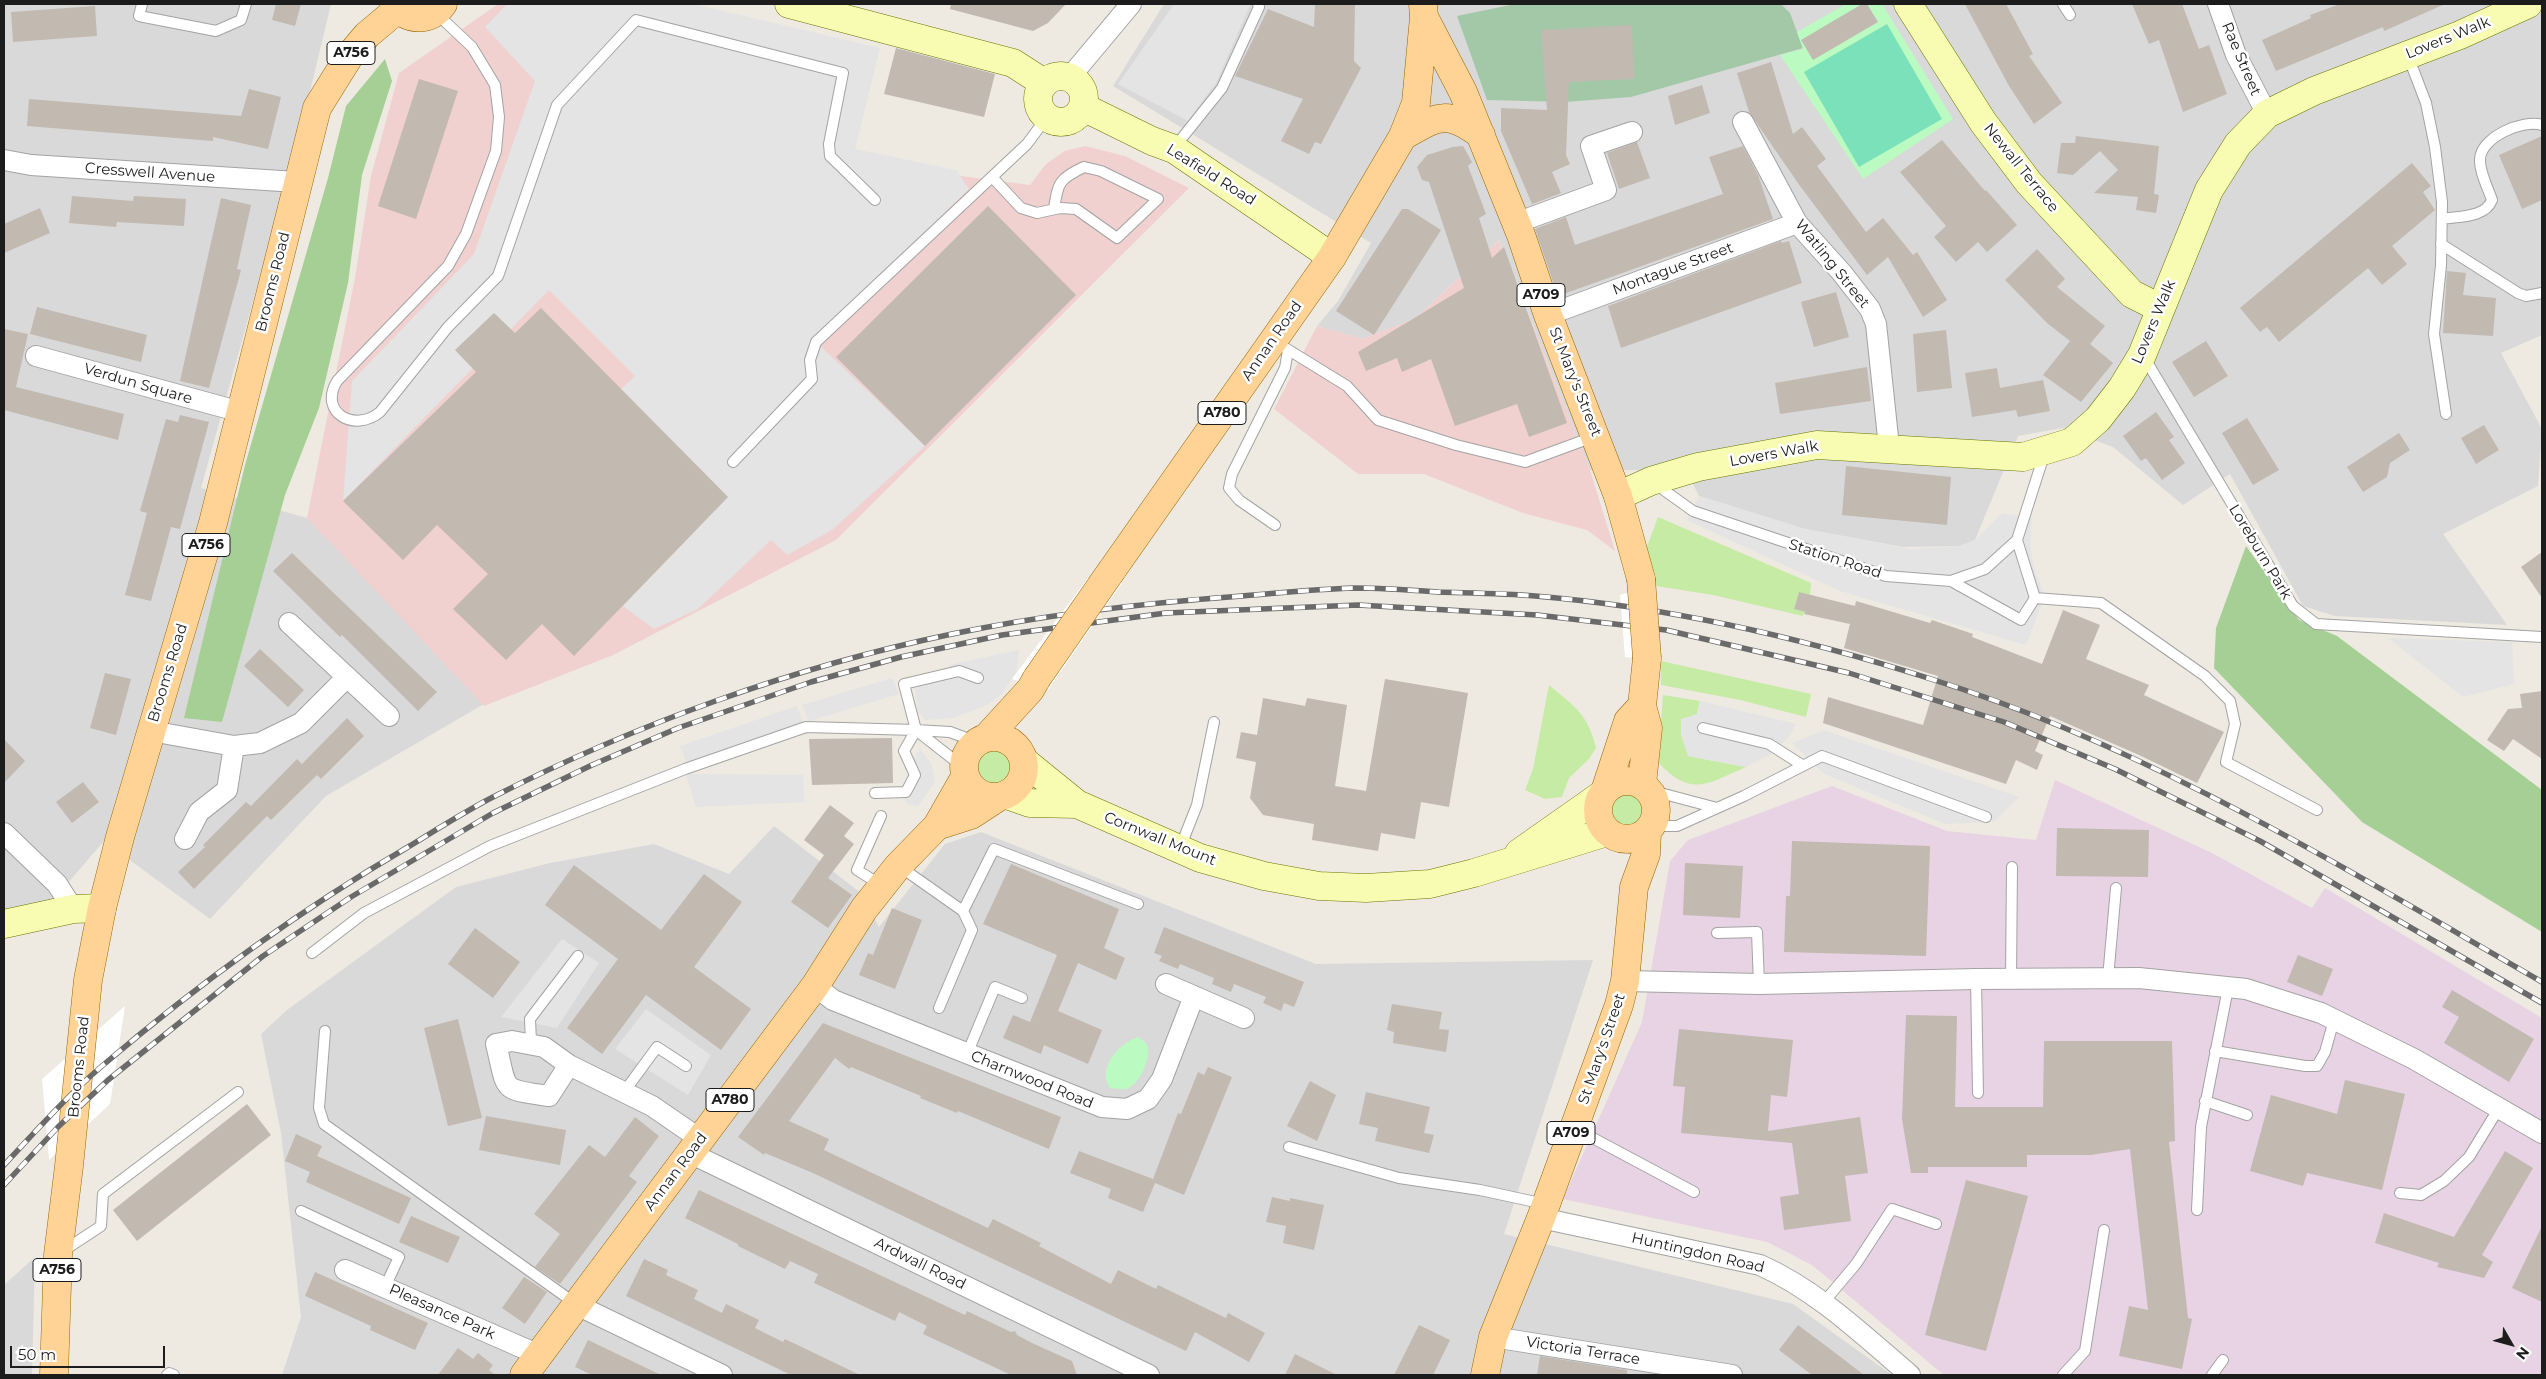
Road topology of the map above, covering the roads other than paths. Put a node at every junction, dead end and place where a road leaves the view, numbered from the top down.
1 (142, 4) edge
2 (246, 4) edge
3 (789, 4) edge
4 (1131, 4) edge
5 (1258, 4) edge
6 (1908, 4) edge
7 (2064, 4) edge
8 (2218, 4) edge
9 (2528, 4) edge
10 (396, 7) edge
11 (439, 8) edge
12 (1424, 10) edge
13 (2070, 15) dead end
14 (2407, 55) junction
15 (1070, 77) junction
16 (1044, 83) junction
17 (1083, 107) junction
18 (2267, 114) junction
19 (1047, 117) junction
20 (1743, 122) dead end
21 (2542, 125) edge
22 (1632, 132) dead end
23 (1481, 135) junction
24 (1403, 136) junction
25 (1174, 149) junction
26 (4, 160) edge
27 (992, 177) junction
28 (297, 182) junction
29 (875, 200) dead end
30 (1054, 209) junction
31 (2442, 219) junction
32 (1516, 223) junction
33 (1797, 223) junction
34 (2441, 244) junction
35 (1332, 257) junction
36 (2542, 293) edge
37 (2160, 308) junction
38 (1548, 315) junction
39 (1280, 345) junction
40 (2142, 355) junction
41 (36, 356) dead end
42 (241, 412) junction
43 (2446, 414) dead end
44 (1596, 436) junction
45 (1889, 447) junction
46 (2045, 451) junction
47 (733, 462) dead end
48 (1651, 481) junction
49 (1618, 496) junction
50 (1275, 526) dead end
51 (2017, 540) junction
52 (1951, 581) junction
53 (2035, 598) junction
54 (289, 623) dead end
55 (2542, 637) edge
56 (346, 678) junction
57 (978, 678) dead end
58 (1033, 684) junction
59 (1642, 706) junction
60 (389, 716) dead end
61 (1214, 722) dead end
62 (1703, 728) dead end
63 (916, 730) junction
64 (151, 732) junction
65 (982, 740) junction
66 (234, 746) junction
67 (1022, 757) junction
68 (1802, 765) junction
69 (964, 772) junction
70 (1646, 787) junction
71 (1603, 792) junction
72 (875, 793) dead end
73 (1002, 796) junction
74 (1077, 804) junction
75 (1717, 808) junction
76 (2317, 810) dead end
77 (881, 816) dead end
78 (1986, 817) dead end
79 (937, 826) junction
80 (1649, 829) junction
81 (4, 833) edge
82 (1612, 835) junction
83 (185, 839) dead end
84 (1180, 849) junction
85 (1508, 861) junction
86 (2012, 867) dead end
87 (890, 876) junction
88 (1634, 887) junction
89 (2116, 888) dead end
90 (1138, 904) dead end
91 (102, 908) junction
92 (73, 910) junction
93 (963, 911) junction
94 (4, 924) edge
95 (1717, 933) dead end
96 (312, 953) dead end
97 (578, 956) dead end
98 (2108, 978) junction
99 (1976, 979) junction
100 (2011, 979) junction
101 (1625, 980) junction
102 (1166, 984) dead end
103 (1759, 984) junction
104 (815, 986) junction
105 (2228, 988) junction
106 (1194, 996) junction
107 (1022, 998) dead end
108 (939, 1008) dead end
109 (1244, 1018) dead end
110 (2334, 1020) junction
111 (324, 1030) dead end
112 (531, 1043) junction
113 (2215, 1051) junction
114 (967, 1054) junction
115 (569, 1065) junction
116 (686, 1066) dead end
117 (238, 1092) dead end
118 (624, 1092) junction
119 (1978, 1093) dead end
120 (2205, 1101) junction
121 (2499, 1108) junction
122 (2247, 1114) dead end
123 (1574, 1128) junction
124 (2542, 1133) edge
125 (695, 1146) junction
126 (1289, 1147) dead end
127 (1694, 1192) dead end
128 (2400, 1192) dead end
129 (2197, 1210) dead end
130 (301, 1211) dead end
131 (1543, 1211) junction
132 (1936, 1224) dead end
133 (2104, 1230) dead end
134 (58, 1255) junction
135 (345, 1270) dead end
136 (385, 1287) junction
137 (1824, 1302) junction
138 (577, 1305) junction
139 (1493, 1337) junction
140 (2223, 1360) dead end
141 (532, 1365) edge
142 (54, 1375) edge
143 (167, 1375) edge
144 (174, 1375) edge
145 (722, 1375) edge
146 (1149, 1375) edge
147 (1486, 1375) edge
148 (1732, 1375) edge
149 (1910, 1375) edge
150 (2063, 1375) edge
151 (2212, 1375) edge

1 - 2 lane
3 - 16 street
4 - 15 street
5 - 25 lane
6 - 37 street, Newall Terrace
7 - 13 lane
8 - 18 street, Rae Street
9 - 14 street, Lovers Walk
10 - 11 main road, A756
10 - 28 main road, Brooms Road / A756
11 - 29 lane
12 - 23 main road, St Mary's Street / A709
12 - 24 main road, Annan Road / A780
14 - 18 street, Lovers Walk
14 - 31 lane
15 - 16 street
15 - 17 street
16 - 19 street
17 - 19 street
17 - 25 street, Leafield Road
18 - 37 street, Lovers Walk
19 - 27 lane
20 - 33 street, Watling Street
21 - 31 lane
22 - 32 street
23 - 24 main road
23 - 32 main road, St Mary's Street / A709
24 - 35 main road, Annan Road / A780
25 - 35 street, Leafield Road
26 - 28 street, Cresswell Avenue
27 - 30 lane
27 - 47 lane
28 - 42 main road, Brooms Road / A756
30 - 30 lane
31 - 34 lane
32 - 38 main road, St Mary's Street / A709
33 - 38 street, Montague Street
33 - 45 street, Watling Street
34 - 36 lane
34 - 43 lane
35 - 39 main road, Annan Road / A780
37 - 40 street, Lovers Walk
38 - 44 main road, St Mary's Street / A709
39 - 44 lane
39 - 50 lane
39 - 58 main road, Annan Road / A780, bridge
40 - 46 street, Lovers Walk
40 - 55 lane, Loreburn Park
41 - 42 street, Verdun Square
42 - 64 main road, Brooms Road / A756
44 - 49 main road, St Mary's Street / A709
45 - 46 street, Lovers Walk
45 - 48 street, Lovers Walk
46 - 51 lane
48 - 49 street, Lovers Walk
48 - 52 lane, Station Road
49 - 59 main road, St Mary's Street / A709, bridge
51 - 52 lane, Station Road
51 - 53 lane
52 - 53 lane
53 - 76 lane
54 - 56 street
56 - 60 street
56 - 66 street
57 - 63 lane
58 - 65 main road, Annan Road / A780
58 - 67 main road, Annan Road / A780
59 - 70 main road, St Mary's Street / A709
59 - 71 main road
61 - 84 lane
62 - 68 lane
63 - 65 lane
63 - 69 lane
63 - 72 lane
63 - 96 lane
64 - 66 street
64 - 91 main road, Brooms Road / A756
65 - 67 main road
65 - 69 main road
66 - 83 street
67 - 73 main road
67 - 74 street, Cornwall Mount
68 - 75 lane
68 - 78 lane
69 - 73 main road
69 - 79 main road, Annan Road / A780
70 - 71 main road
70 - 75 lane
70 - 80 main road
71 - 82 main road
71 - 85 street, Cornwall Mount
73 - 74 street, Cornwall Mount
73 - 79 main road, Annan Road / A780
74 - 84 street, Cornwall Mount
75 - 80 lane
77 - 87 lane
79 - 87 main road, Annan Road / A780
80 - 82 main road
80 - 88 main road, St Mary's Street / A709
81 - 92 street
82 - 85 street, Cornwall Mount
82 - 88 main road, St Mary's Street / A709
84 - 85 street, Cornwall Mount
86 - 100 lane
87 - 93 lane
87 - 104 main road, Annan Road / A780
88 - 101 main road, St Mary's Street / A709
89 - 98 lane
90 - 93 lane
91 - 92 street
91 - 134 main road, Brooms Road / A756
92 - 94 street
93 - 108 lane
95 - 103 lane
97 - 112 lane
98 - 100 street
98 - 105 street
99 - 100 street
99 - 103 street
99 - 119 lane
101 - 103 street
101 - 123 main road, St Mary's Street / A709
102 - 106 street
104 - 114 street, Charnwood Road
104 - 125 main road, Annan Road / A780
105 - 110 street
105 - 113 lane
106 - 109 street
106 - 114 street, Charnwood Road
107 - 114 lane
110 - 113 lane
110 - 121 street
111 - 138 lane
112 - 115 street, Ardwall Road
112 - 115 street
113 - 120 lane
115 - 118 street, Ardwall Road
116 - 118 lane
117 - 134 lane
118 - 125 street, Ardwall Road
120 - 122 lane
120 - 129 lane
121 - 124 street
121 - 128 lane
123 - 127 lane
123 - 131 main road, St Mary's Street / A709
125 - 138 main road, Annan Road / A780
125 - 146 street, Ardwall Road
126 - 131 lane
130 - 136 lane
131 - 137 street, Huntingdon Road
131 - 139 main road, St Mary's Street / A709
132 - 137 lane
133 - 150 lane
134 - 142 main road, Brooms Road / A756
135 - 136 street, Pleasance Park
136 - 141 street, Pleasance Park
137 - 149 street, Huntingdon Road
138 - 141 main road, Annan Road / A780
138 - 145 street
139 - 147 main road, St Mary's Street / A709
139 - 148 street, Victoria Terrace
140 - 151 lane
143 - 144 lane

